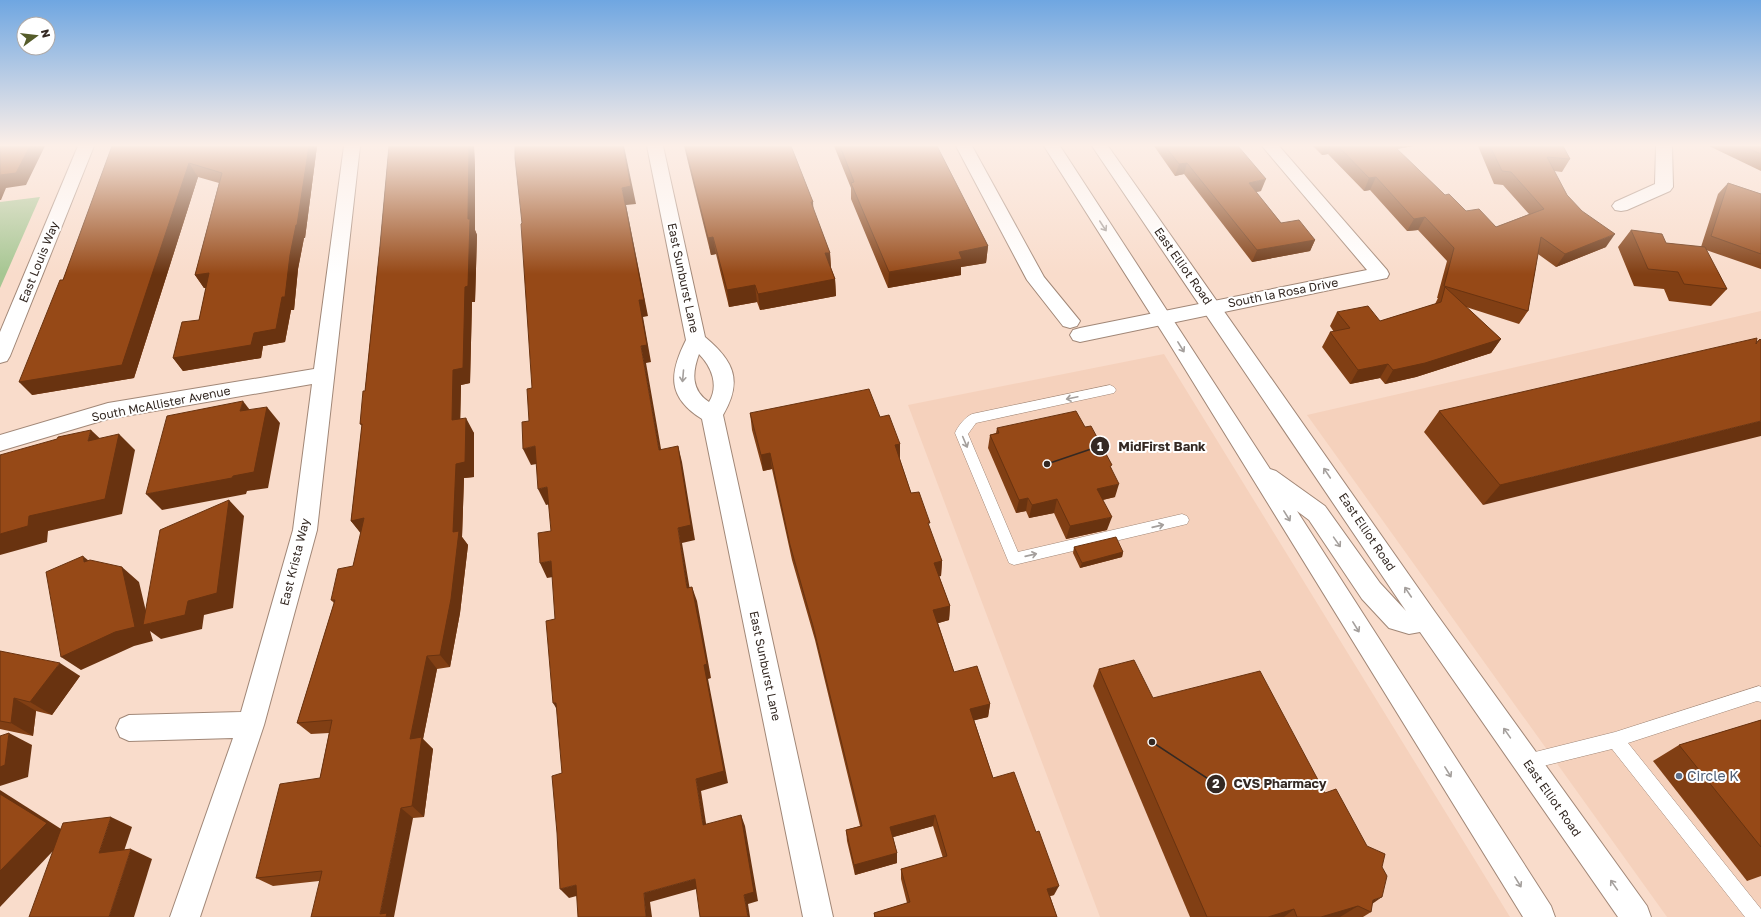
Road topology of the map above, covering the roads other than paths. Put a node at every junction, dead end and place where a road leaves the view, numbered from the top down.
1 (68, 189) edge
2 (347, 189) edge
3 (664, 189) edge
4 (987, 189) edge
5 (1080, 189) edge
6 (1130, 189) edge
7 (1307, 189) edge
8 (1660, 189) edge
9 (1620, 206) dead end
10 (1212, 307) junction
11 (1162, 317) junction
12 (696, 340) junction
13 (0, 356) edge
14 (324, 375) junction
15 (1110, 390) dead end
16 (712, 415) junction
17 (0, 442) edge
18 (1258, 469) junction
19 (1182, 520) dead end
20 (1426, 620) junction
21 (1761, 695) edge
22 (251, 725) junction
23 (129, 728) dead end
24 (1616, 740) junction
25 (1527, 762) junction
26 (186, 917) edge
27 (818, 917) edge
28 (1540, 917) edge
29 (1636, 917) edge
30 (1756, 917) edge

1 - 13 street, East Louis Way
2 - 14 street, East Krista Way
3 - 12 street, East Sunburst Lane
4 - 11 street, South la Rosa Drive
5 -> 11 street
6 - 10 street, East Elliot Road
7 - 10 street, South la Rosa Drive
8 - 9 street
10 - 11 street, South la Rosa Drive
20 -> 10 street, East Elliot Road
11 -> 18 street
12 - 16 street, East Sunburst Lane
12 -> 16 street, East Sunburst Lane
14 - 17 street, South McAllister Avenue
14 - 22 street, East Krista Way
15 -> 19 lane
16 - 27 street, East Sunburst Lane
18 -> 20 street
18 -> 28 street
25 -> 20 street, East Elliot Road
21 - 24 lane
22 - 23 street
22 - 26 street, East Krista Way
24 - 25 lane
24 - 30 lane
29 -> 25 street, East Elliot Road

